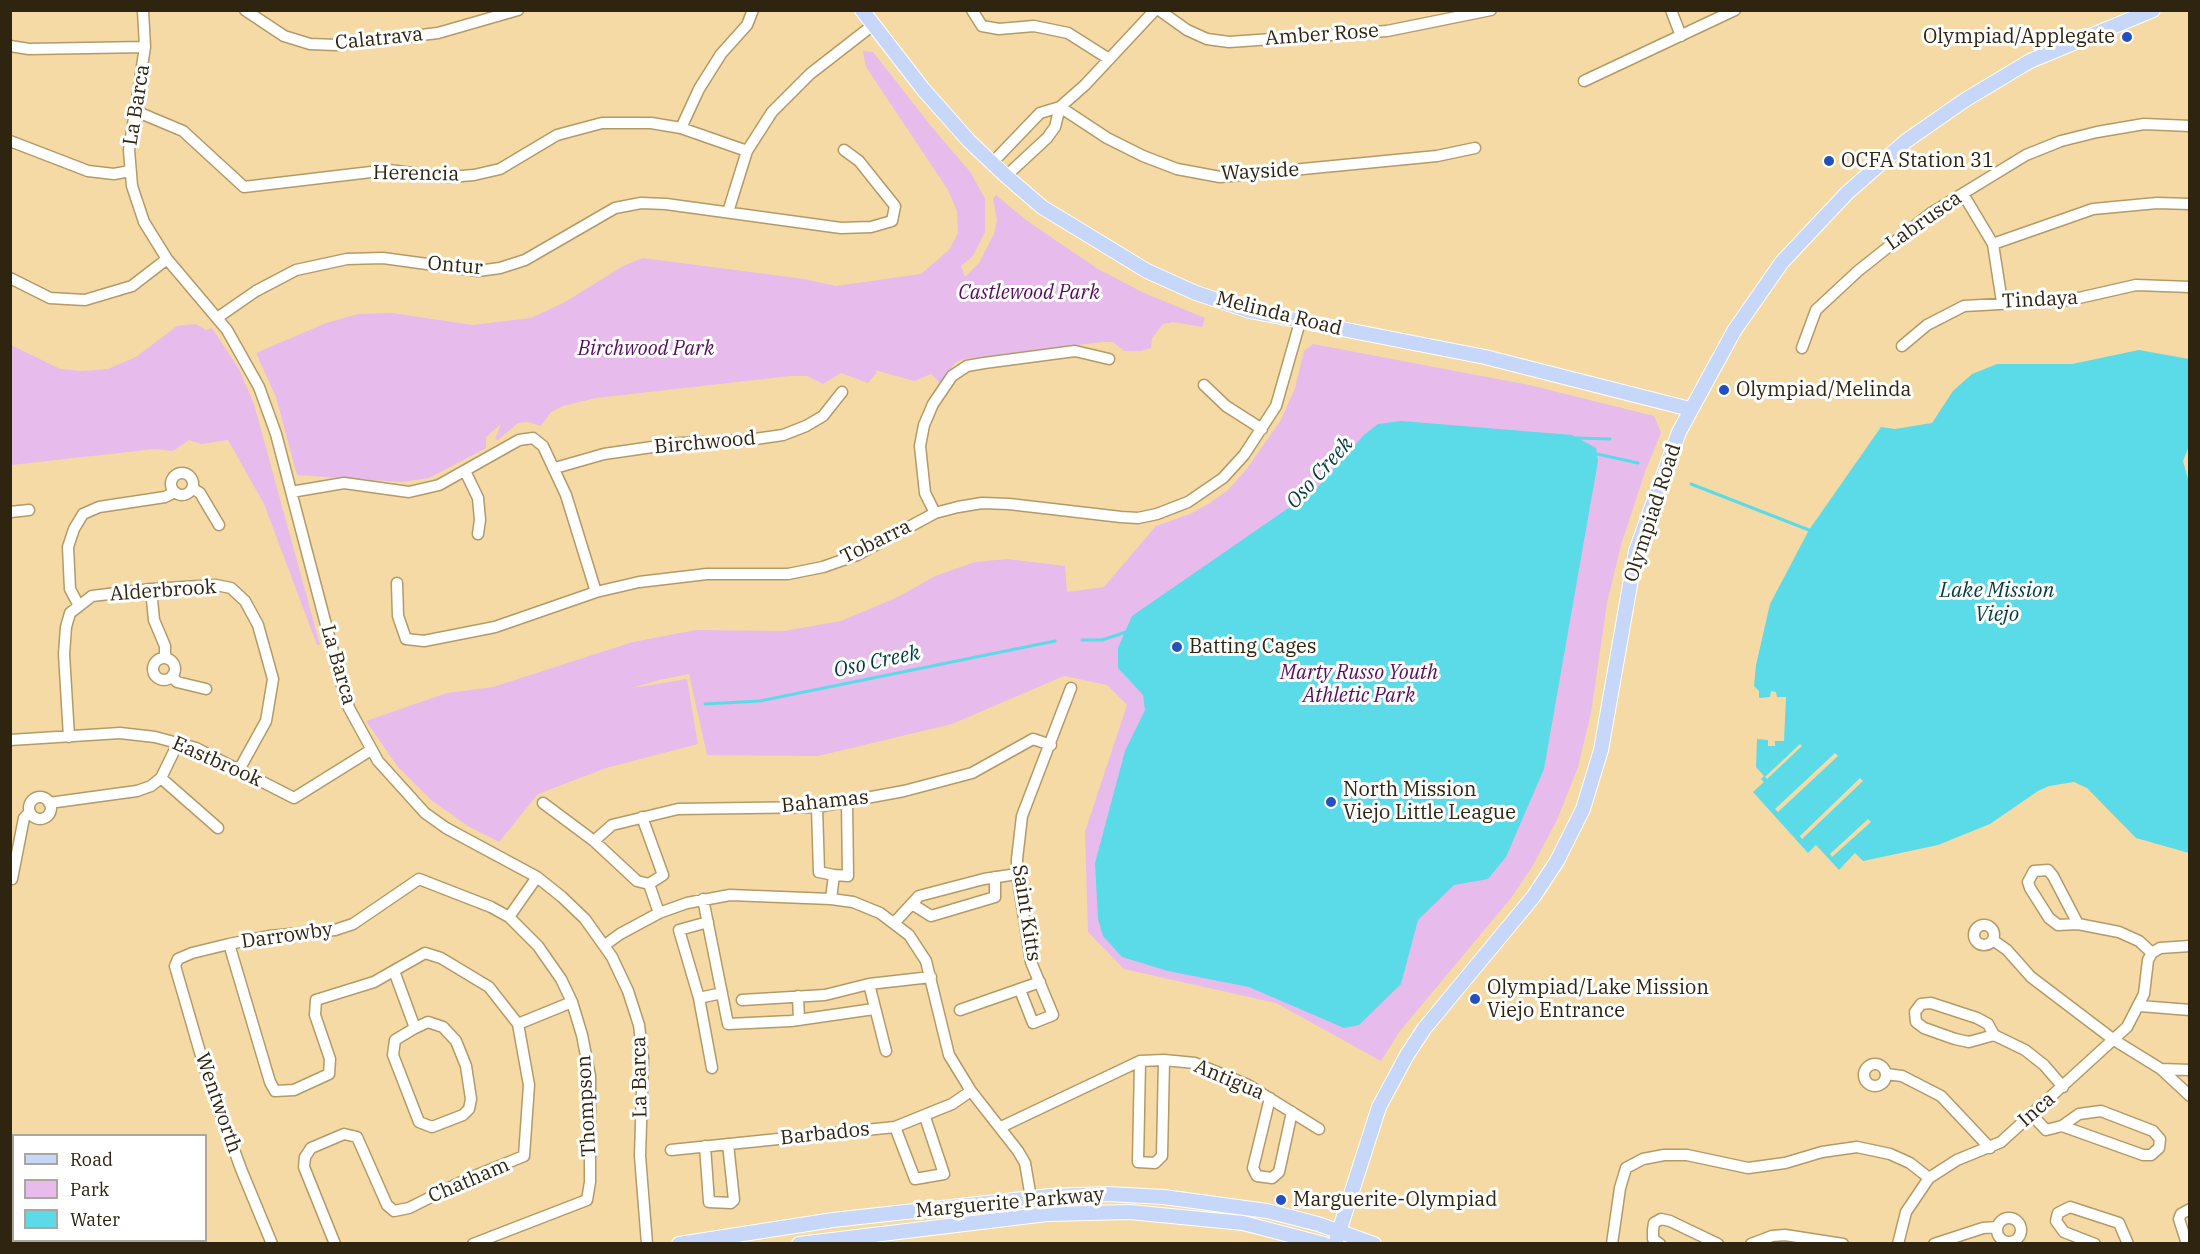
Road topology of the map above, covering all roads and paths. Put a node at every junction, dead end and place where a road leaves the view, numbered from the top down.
1 (143, 10) edge
2 (245, 10) edge
3 (518, 10) edge
4 (753, 10) edge
5 (862, 10) edge
6 (972, 10) edge
7 (1157, 10) edge
8 (1491, 10) edge
9 (1671, 10) edge
10 (1735, 10) edge
11 (2153, 10) edge
12 (873, 25) junction
13 (1681, 36) junction
14 (10, 46) edge
15 (145, 47) junction
16 (1109, 59) junction
17 (1584, 81) dead end
18 (1060, 107) junction
19 (133, 110) junction
20 (1034, 119) junction
21 (2190, 126) edge
22 (681, 128) junction
23 (1051, 129) junction
24 (10, 141) edge
25 (1475, 148) dead end
26 (844, 150) dead end
27 (747, 151) junction
28 (992, 163) junction
29 (130, 171) junction
30 (1006, 176) junction
31 (1963, 194) junction
32 (2190, 204) edge
33 (728, 212) junction
34 (1992, 244) junction
35 (167, 259) junction
36 (10, 278) edge
37 (2190, 287) edge
38 (2002, 302) junction
39 (218, 318) junction
40 (1300, 322) junction
41 (1902, 346) dead end
42 (1802, 348) dead end
43 (1110, 359) dead end
44 (1204, 385) dead end
45 (842, 393) dead end
46 (1690, 409) junction
47 (1262, 429) junction
48 (555, 468) junction
49 (465, 471) junction
50 (192, 488) junction
51 (175, 492) junction
52 (291, 492) junction
53 (29, 510) dead end
54 (10, 512) edge
55 (935, 513) junction
56 (219, 525) dead end
57 (478, 534) dead end
58 (397, 583) dead end
59 (151, 589) junction
60 (596, 592) junction
61 (78, 604) junction
62 (165, 658) junction
63 (172, 676) junction
64 (1071, 688) dead end
65 (206, 689) dead end
66 (69, 737) junction
67 (10, 740) edge
68 (179, 741) junction
69 (1051, 745) junction
70 (370, 750) junction
71 (240, 768) junction
72 (161, 778) junction
73 (847, 802) junction
74 (543, 803) dead end
75 (817, 807) junction
76 (642, 817) junction
77 (218, 828) dead end
78 (594, 841) junction
79 (1017, 874) junction
80 (834, 875) junction
81 (537, 877) junction
82 (995, 877) junction
83 (12, 879) edge
84 (419, 879) joint
85 (649, 884) junction
86 (703, 899) junction
87 (831, 899) junction
88 (912, 903) junction
89 (659, 913) junction
90 (509, 917) junction
91 (708, 922) junction
92 (895, 922) junction
93 (2078, 924) junction
94 (1993, 940) dead end
95 (229, 944) junction
96 (605, 945) junction
97 (2190, 946) edge
98 (2152, 953) junction
99 (178, 959) joint
100 (394, 971) junction
101 (931, 977) junction
102 (1040, 982) junction
103 (869, 984) junction
104 (1020, 990) junction
105 (722, 993) junction
106 (798, 996) junction
107 (699, 998) junction
108 (742, 1000) dead end
109 (572, 1002) junction
110 (2140, 1006) junction
111 (874, 1009) junction
112 (960, 1010) dead end
113 (2190, 1010) edge
114 (799, 1020) junction
115 (518, 1024) junction
116 (415, 1028) junction
117 (1994, 1035) junction
118 (2114, 1040) junction
119 (886, 1051) dead end
120 (1140, 1060) junction
121 (1164, 1060) junction
122 (712, 1068) dead end
123 (2161, 1069) junction
124 (2190, 1070) edge
125 (1886, 1074) dead end
126 (2063, 1087) junction
127 (971, 1091) junction
128 (2190, 1096) edge
129 (1270, 1098) junction
130 (1292, 1112) junction
131 (2031, 1115) junction
132 (925, 1117) junction
133 (2062, 1126) junction
134 (895, 1127) junction
135 (1001, 1127) junction
136 (1319, 1129) dead end
137 (728, 1144) junction
138 (705, 1146) junction
139 (1990, 1148) junction
140 (671, 1150) dead end
141 (1929, 1178) junction
142 (1031, 1198) junction
143 (2190, 1209) edge
144 (1997, 1227) dead end
145 (1337, 1237) edge
146 (1717, 1243) edge
147 (272, 1244) edge
148 (336, 1244) edge
149 (473, 1244) edge
150 (647, 1244) edge
151 (679, 1244) edge
152 (800, 1244) edge
153 (1324, 1244) edge
154 (1374, 1244) edge
155 (1612, 1244) edge
156 (1660, 1244) edge
157 (1751, 1244) edge
158 (1843, 1244) edge
159 (1898, 1244) edge
160 (1934, 1244) edge
161 (2095, 1244) edge
162 (2128, 1244) edge
163 (2187, 1244) edge

1 - 15 street, La Barca
2 - 3 street, Calatrava
4 - 22 street
5 - 12 main road, Melinda Road
6 - 16 street
7 - 8 street, Amber Rose
7 - 16 street
9 - 13 street
10 - 13 street
11 - 46 main road, Olympiad Road
12 - 27 street
12 - 28 main road, Melinda Road
13 - 17 street
14 - 15 street
15 - 19 street, La Barca
16 - 18 street
18 - 20 street
18 - 23 street
18 - 25 street, Wayside
19 - 22 street, Herencia
19 - 29 street, La Barca
20 - 23 street
20 - 28 street
21 - 31 street, Labrusca
22 - 27 street, Herencia
23 - 30 street
24 - 29 street
26 - 33 street, Ontur
27 - 33 street
28 - 30 main road, Melinda Road
29 - 35 street, La Barca
30 - 40 main road, Melinda Road
31 - 34 street
31 - 42 street, Labrusca
32 - 34 street
33 - 39 street, Ontur
34 - 38 street
35 - 36 street
35 - 39 street, La Barca
37 - 38 street, Tindaya
38 - 41 street, Tindaya
39 - 52 street, La Barca
40 - 46 main road, Melinda Road
40 - 47 street, Tobarra
43 - 55 street
44 - 47 street
45 - 48 street, Birchwood
46 - 145 main road, Olympiad Road
47 - 55 street, Tobarra
48 - 49 street
48 - 60 street
49 - 52 street
49 - 57 street
50 - 51 street
50 - 51 street
50 - 56 street
51 - 61 street
52 - 70 street, La Barca
53 - 54 street
55 - 60 street, Tobarra
58 - 60 street, Tobarra
59 - 61 street, Alderbrook
59 - 62 street
59 - 71 street, Alderbrook
61 - 66 street
62 - 63 street
62 - 63 street
63 - 65 street
64 - 69 street, Saint Kitts
66 - 67 street, Eastbrook
66 - 68 street, Eastbrook
68 - 71 street, Eastbrook
68 - 72 street
69 - 73 street, Bahamas
69 - 79 street, Saint Kitts
70 - 71 street, Eastbrook
70 - 81 street, La Barca
72 - 77 street
72 - 83 street
73 - 75 street, Bahamas
73 - 80 street
74 - 78 street
75 - 76 street, Bahamas
75 - 80 street
76 - 78 street, Bahamas
76 - 85 street
78 - 85 street
79 - 82 street
79 - 102 street, Saint Kitts
80 - 87 street
81 - 90 street
81 - 96 street, La Barca
82 - 88 street
82 - 88 street
84 - 90 street, Thompson
84 - 95 street, Darrowby
85 - 89 street
86 - 87 street
86 - 89 street
86 - 91 street
87 - 92 street
88 - 92 street
89 - 96 street
90 - 109 street, Thompson
91 - 105 street
91 - 107 street
92 - 101 street
93 - 93 street
93 - 98 street
94 - 118 street
95 - 99 street, Darrowby
95 - 100 street
96 - 150 street, La Barca
97 - 98 street
98 - 110 street, Inca
99 - 147 street, Wentworth
100 - 115 street
100 - 116 street
101 - 103 street
101 - 127 street
102 - 104 street
102 - 104 street, Saint Kitts
103 - 106 street
103 - 111 street
104 - 112 street
105 - 107 street
105 - 114 street
106 - 108 street
106 - 114 street
107 - 122 street
109 - 115 street
109 - 149 street, Thompson
110 - 113 street
110 - 118 street, Inca
111 - 114 street
111 - 119 street
115 - 148 street, Chatham
116 - 116 street
117 - 117 street
117 - 126 street
118 - 123 street
118 - 126 street, Inca
120 - 121 street, Antigua
120 - 121 street
120 - 135 street, Antigua
121 - 129 street, Antigua
123 - 124 street
123 - 128 street
125 - 139 street
126 - 131 street, Inca
127 - 132 street, Barbados
127 - 135 street
129 - 130 street, Antigua
129 - 130 street
130 - 136 street, Antigua
131 - 133 street
131 - 139 street, Inca
132 - 134 street, Barbados
132 - 134 street
133 - 133 street
134 - 137 street, Barbados
135 - 142 street
137 - 138 street, Barbados
137 - 138 street
138 - 140 street, Barbados
139 - 141 street, Inca
141 - 155 street
141 - 159 street, Inca
142 - 145 main road, Marguerite Parkway
142 - 151 main road, Marguerite Parkway
143 - 163 street
144 - 160 street
145 - 154 main road, Marguerite Parkway
146 - 156 street
152 - 153 main road, Marguerite Parkway
157 - 158 street
161 - 162 street

